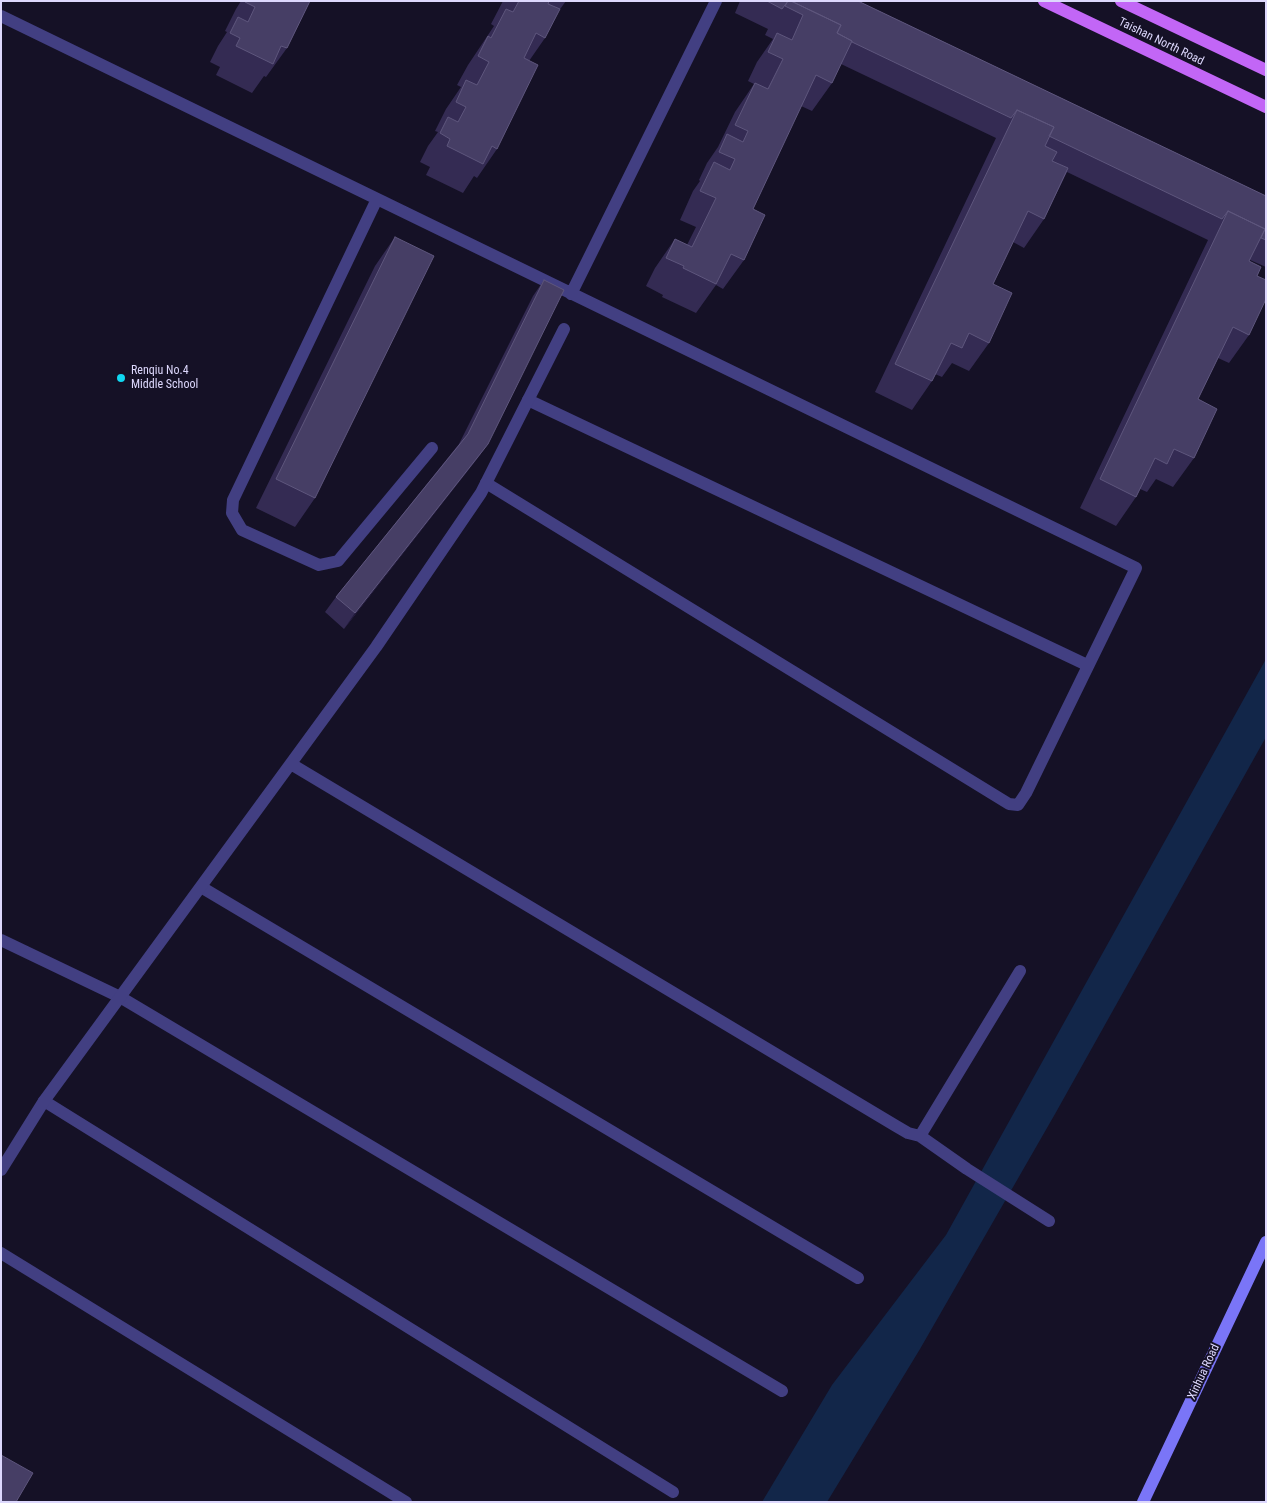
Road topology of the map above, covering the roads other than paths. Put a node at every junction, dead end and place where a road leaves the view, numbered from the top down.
1 (716, 1) edge
2 (1044, 1) edge
3 (1121, 1) edge
4 (1, 16) edge
5 (1266, 70) edge
6 (1266, 107) edge
7 (377, 200) junction
8 (571, 294) junction
9 (564, 330) dead end
10 (528, 400) junction
11 (432, 448) dead end
12 (486, 483) junction
13 (1087, 665) junction
14 (291, 764) junction
15 (201, 887) junction
16 (1, 940) edge
17 (1020, 971) dead end
18 (120, 997) junction
19 (44, 1101) junction
20 (920, 1136) junction
21 (1, 1170) edge
22 (1049, 1221) dead end
23 (1266, 1242) edge
24 (1, 1253) edge
25 (858, 1278) dead end
26 (782, 1391) dead end
27 (673, 1492) dead end
28 (406, 1502) edge
29 (1143, 1502) edge

1 - 8 street
2 - 6 main road, Taishan North Road
3 - 5 main road, Taishan North Road
4 - 7 street
7 - 8 street
7 - 11 street
8 - 13 street
9 - 10 street
10 - 12 street
10 - 13 street
12 - 13 street
12 - 14 street
14 - 15 street
14 - 20 street
15 - 18 street
15 - 25 street
16 - 18 street
17 - 20 street
18 - 19 street
18 - 26 street
19 - 21 street
19 - 27 street
20 - 22 street
23 - 29 main road, Xinhua Road
24 - 28 street

